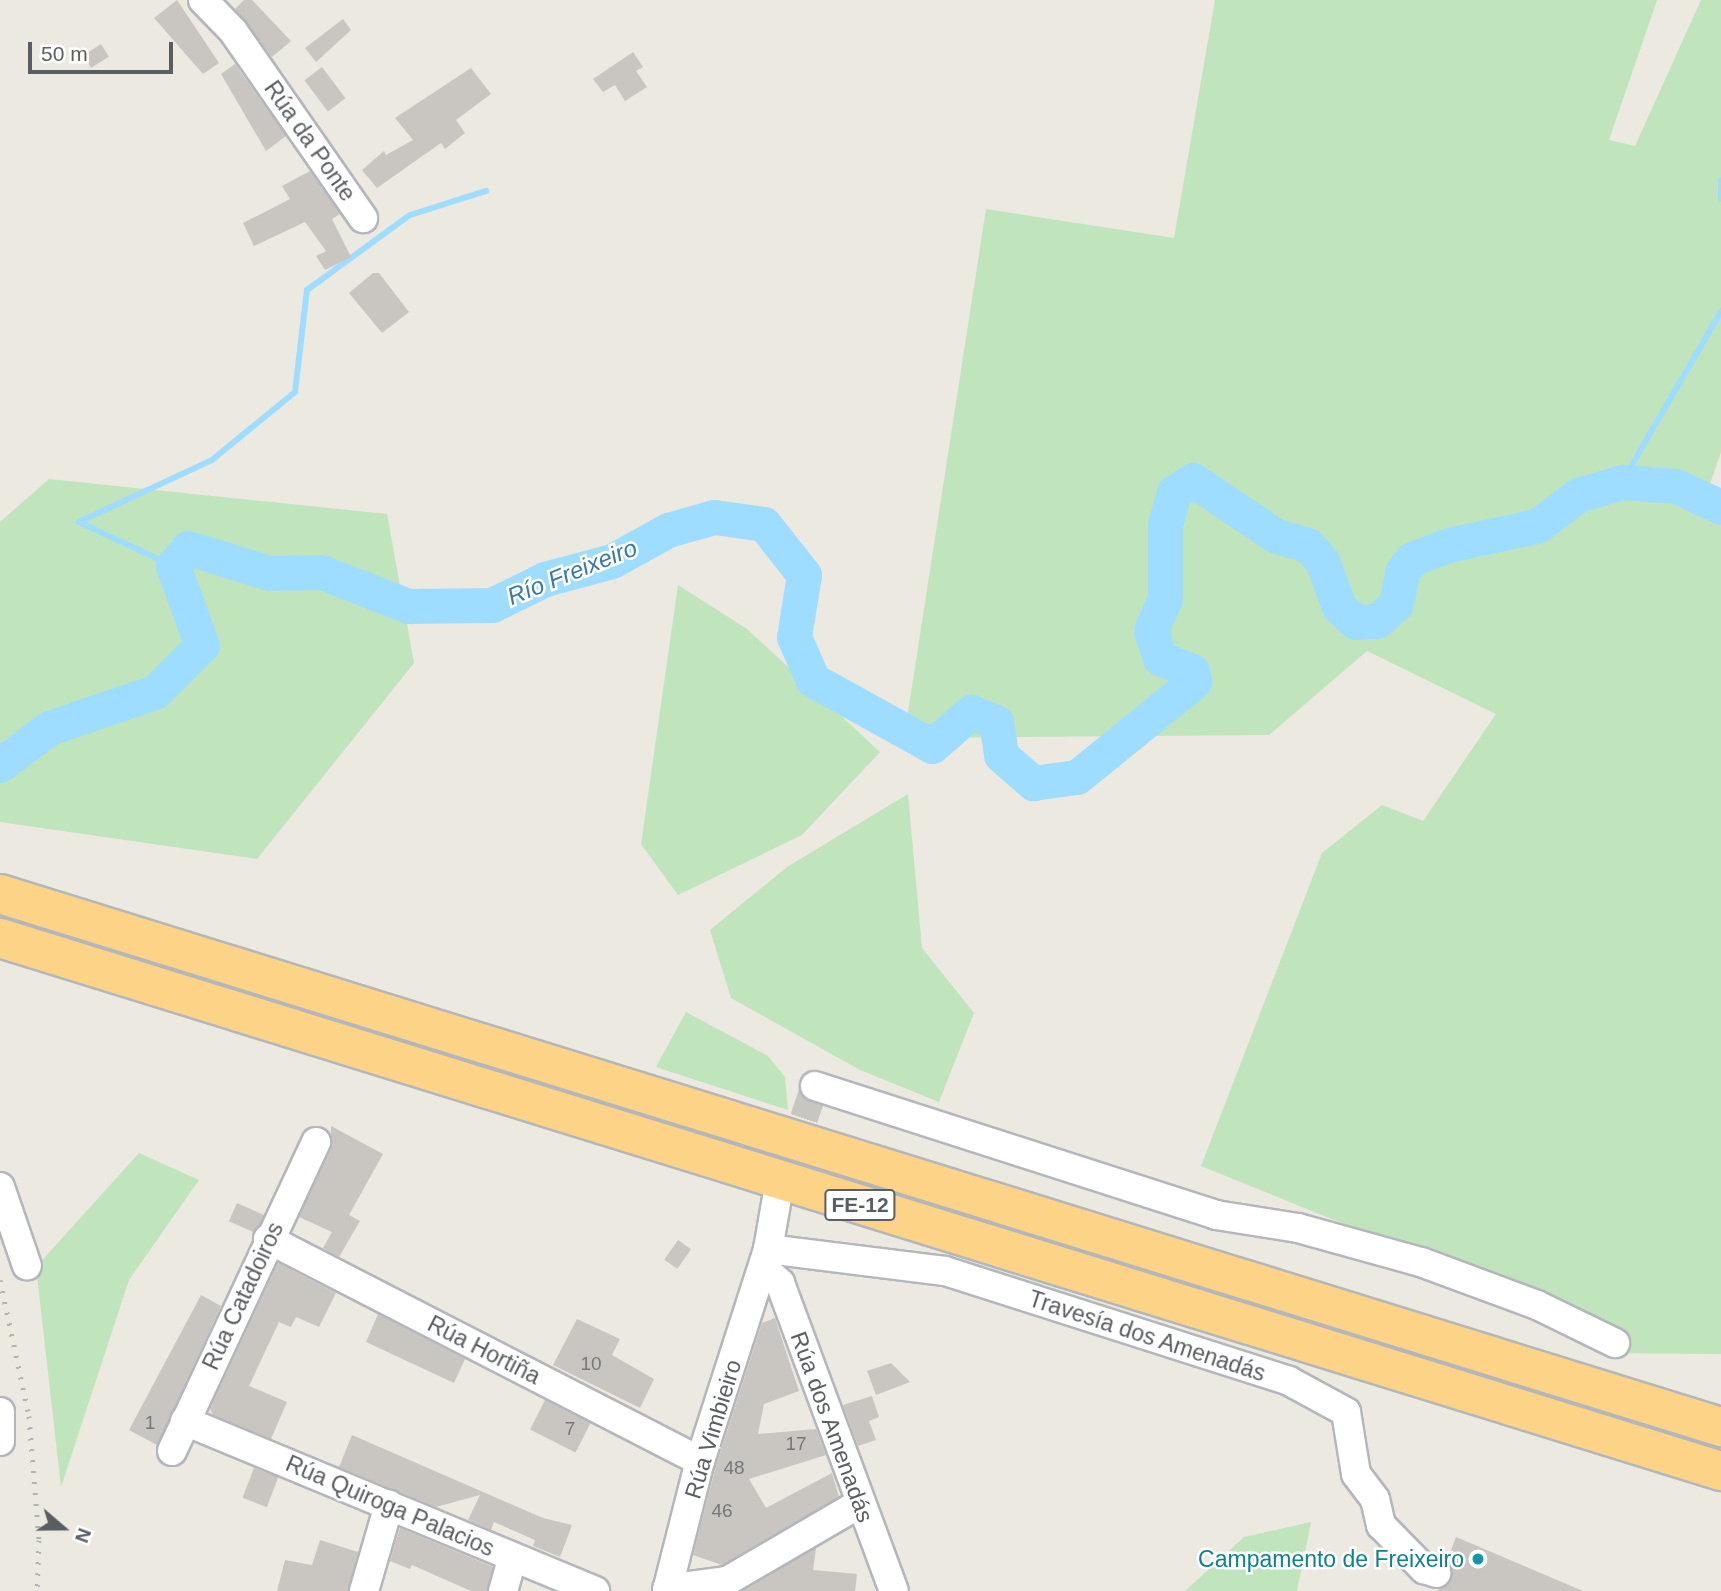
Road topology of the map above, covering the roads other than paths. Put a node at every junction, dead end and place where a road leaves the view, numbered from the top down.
1 (203, 0) edge
2 (363, 218) dead end
3 (0, 894) edge
4 (0, 938) edge
5 (815, 1086) dead end
6 (316, 1142) dead end
7 (0, 1187) edge
8 (777, 1198) tunnel mouth
9 (268, 1239) junction
10 (765, 1258) junction
11 (27, 1266) dead end
12 (1413, 1330) junction
13 (1615, 1343) dead end
14 (1721, 1406) edge
15 (0, 1412) edge
16 (186, 1421) junction
17 (1721, 1427) edge
18 (0, 1441) edge
19 (172, 1451) dead end
20 (1664, 1454) junction
21 (700, 1461) junction
22 (1721, 1471) edge
23 (1721, 1478) edge
24 (859, 1504) junction
25 (389, 1505) junction
26 (513, 1557) junction
27 (1436, 1573) dead end
28 (667, 1590) edge
29 (363, 1591) edge
30 (503, 1591) edge
31 (595, 1591) edge
32 (894, 1591) edge

1 - 2 street, Rúa da Ponte
3 - 12 highway, FE-12
4 - 20 highway, FE-12
5 - 13 street
6 - 9 street, Rúa Catadoiros
7 - 11 street
8 - 10 street, Rúa Vimbieiro
9 - 16 street, Rúa Catadoiros
9 - 21 street, Rúa Hortiña
10 - 21 street, Rúa Vimbieiro
10 - 24 street, Rúa dos Amenadás
10 - 27 street, Travesía dos Amenadás
12 - 14 highway
12 - 17 highway, FE-12
15 - 18 street
16 - 19 street, Rúa Catadoiros
16 - 25 street, Rúa Quiroga Palacios
20 - 22 highway, FE-12
20 - 23 highway
21 - 28 street, Rúa Vimbieiro
24 - 28 street
24 - 32 street, Rúa dos Amenadás
25 - 26 street, Rúa Quiroga Palacios
25 - 29 street
26 - 30 street
26 - 31 street, Rúa Quiroga Palacios

